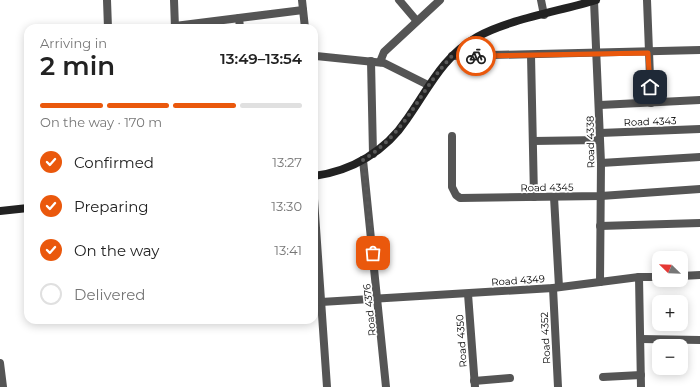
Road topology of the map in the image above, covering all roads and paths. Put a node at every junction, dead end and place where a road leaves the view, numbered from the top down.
1 (107, 0) edge
2 (174, 0) edge
3 (302, 0) edge
4 (399, 0) edge
5 (440, 0) edge
6 (541, 0) edge
7 (595, 0) edge
8 (648, 0) edge
9 (303, 10) junction
10 (544, 15) junction
11 (239, 18) junction
12 (416, 20) junction
13 (108, 24) edge
14 (175, 24) edge
15 (196, 24) edge
16 (240, 24) edge
17 (305, 24) edge
18 (700, 50) edge
19 (648, 53) junction
20 (598, 54) junction
21 (531, 55) junction
22 (318, 56) edge
23 (452, 56) junction
24 (370, 61) junction
25 (380, 62) junction
26 (428, 85) junction
27 (700, 100) edge
28 (650, 102) junction
29 (600, 105) junction
30 (700, 129) edge
31 (452, 136) dead end
32 (600, 136) junction
33 (533, 142) junction
34 (373, 154) junction
35 (700, 157) edge
36 (363, 160) junction
37 (601, 164) junction
38 (318, 175) edge
39 (700, 189) edge
40 (601, 196) junction
41 (534, 197) junction
42 (554, 197) junction
43 (24, 208) edge
44 (0, 211) edge
45 (700, 223) edge
46 (600, 226) junction
47 (318, 258) edge
48 (700, 275) edge
49 (688, 276) edge
50 (639, 277) junction
51 (652, 277) edge
52 (600, 282) junction
53 (556, 288) junction
54 (468, 294) junction
55 (378, 300) junction
56 (321, 302) junction
57 (641, 339) junction
58 (700, 340) edge
59 (0, 363) edge
60 (641, 374) junction
61 (603, 377) dead end
62 (510, 378) dead end
63 (474, 384) edge
64 (3, 387) edge
65 (327, 387) edge
66 (386, 387) edge
67 (558, 387) edge
68 (641, 387) edge

1 - 13 street
2 - 14 street
3 - 9 street
4 - 12 street
5 - 12 street
6 - 10 street
7 - 10 street
7 - 20 street, Road 4338
8 - 19 street
9 - 11 street
9 - 17 street
10 - 23 street
11 - 15 street
11 - 16 street
12 - 25 street
18 - 19 street
19 - 20 street
19 - 28 street
20 - 21 street
20 - 29 street, Road 4338
21 - 23 street
21 - 33 street
22 - 24 street
23 - 26 street
24 - 25 street
24 - 34 street
25 - 26 street
26 - 34 street
27 - 28 street
28 - 29 street
29 - 32 street, Road 4338
30 - 32 street, Road 4343
31 - 41 street, Road 4345
32 - 33 street, Road 4343
32 - 37 street, Road 4338
33 - 41 street
34 - 36 street
35 - 37 street
36 - 38 street
36 - 55 street, Road 4376
37 - 40 street, Road 4338
39 - 40 street, Road 4345
40 - 42 street, Road 4345
40 - 46 street, Road 4338
41 - 42 street, Road 4345
42 - 53 street, Road 4352
43 - 44 street
45 - 46 street
46 - 52 street, Road 4338
47 - 56 street
48 - 49 street
50 - 51 street, Road 4349
50 - 52 street, Road 4349
50 - 57 street
52 - 53 street, Road 4349
53 - 54 street, Road 4349
53 - 67 street, Road 4352
54 - 55 street, Road 4349
54 - 63 street, Road 4350
55 - 56 street, Road 4349
55 - 66 street, Road 4376
56 - 65 street
57 - 58 street
57 - 60 street
59 - 64 street
60 - 61 street
60 - 68 street
62 - 63 street

